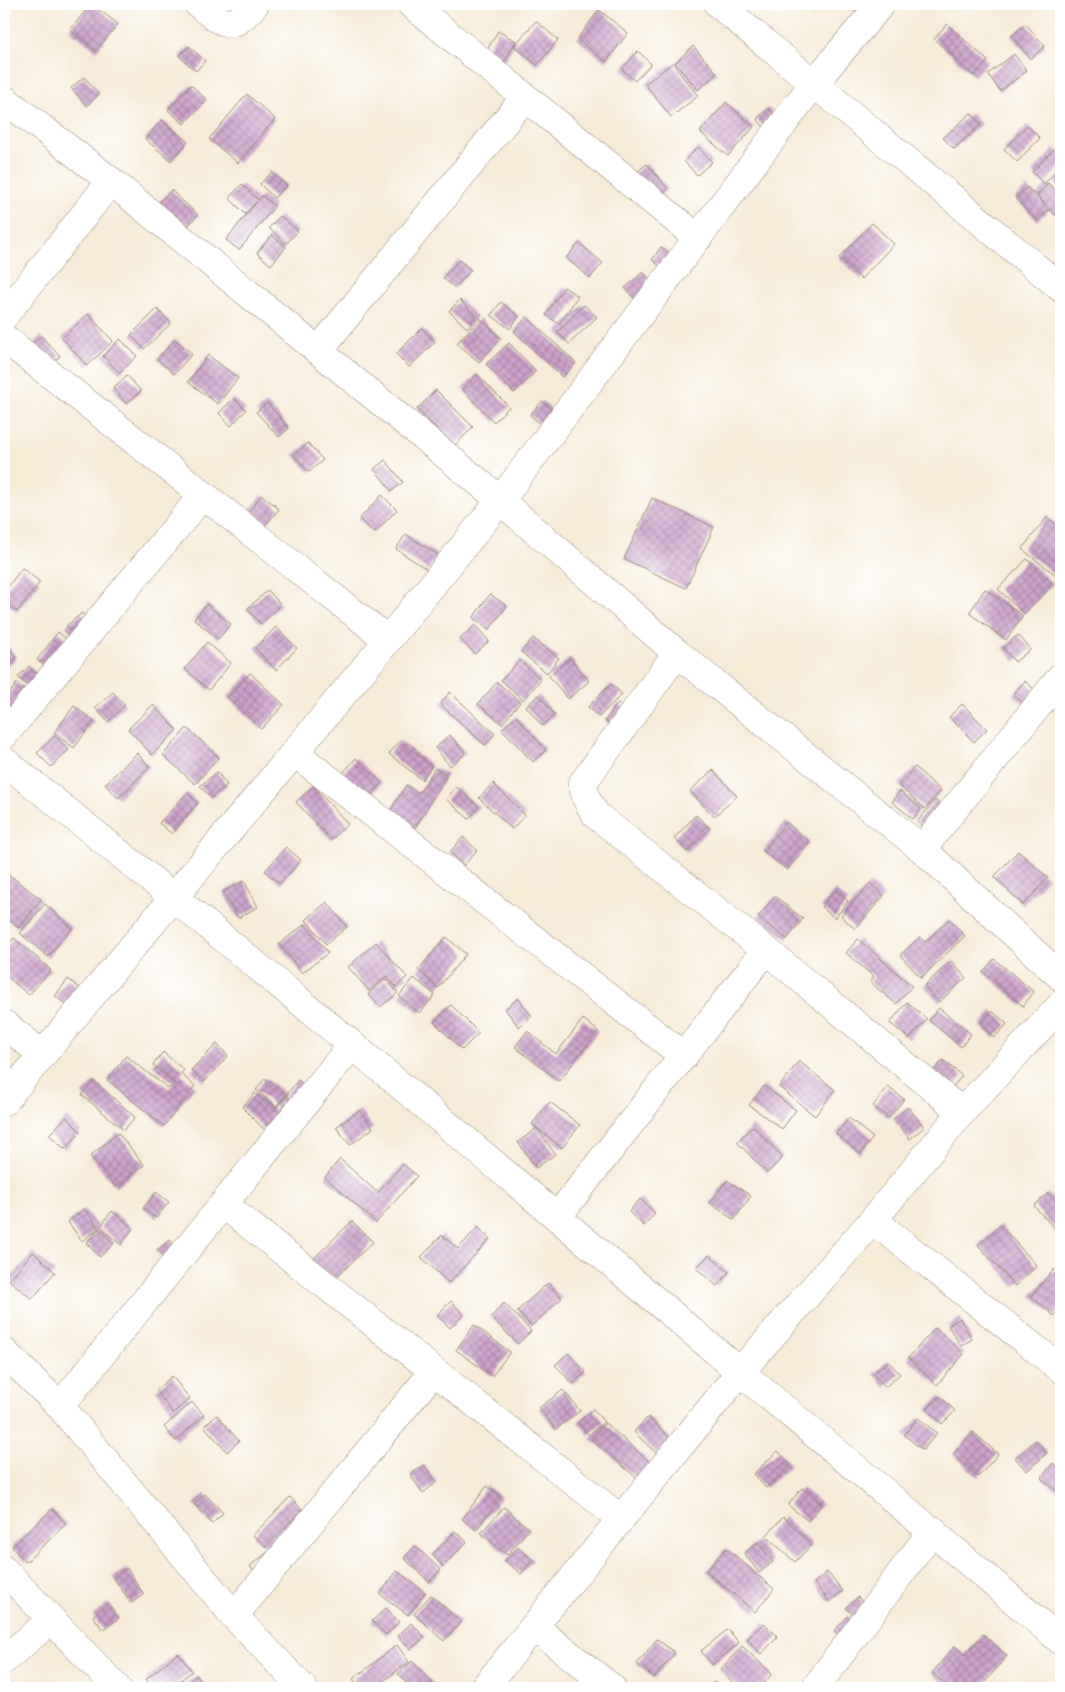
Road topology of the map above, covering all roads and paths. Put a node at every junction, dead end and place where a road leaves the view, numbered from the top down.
1 (198, 4) edge
2 (255, 4) edge
3 (410, 4) edge
4 (718, 4) edge
5 (881, 4) edge
6 (814, 83) junction
7 (525, 97) junction
8 (4, 99) edge
9 (111, 181) junction
10 (698, 238) junction
11 (1061, 288) edge
12 (4, 316) edge
13 (4, 338) edge
14 (318, 350) junction
15 (203, 495) junction
16 (499, 502) junction
17 (388, 640) junction
18 (677, 653) junction
19 (1061, 677) edge
20 (4, 735) edge
21 (295, 753) junction
22 (4, 761) edge
23 (922, 849) junction
24 (176, 897) junction
25 (766, 950) junction
26 (1061, 977) edge
27 (1061, 1005) edge
28 (4, 1024) edge
29 (352, 1045) junction
30 (42, 1054) junction
31 (684, 1056) junction
32 (4, 1101) edge
33 (962, 1112) junction
34 (223, 1204) junction
35 (558, 1216) junction
36 (873, 1220) junction
37 (4, 1352) edge
38 (1061, 1369) edge
39 (434, 1371) junction
40 (740, 1372) junction
41 (60, 1406) junction
42 (621, 1519) junction
43 (933, 1530) junction
44 (4, 1570) edge
45 (234, 1616) junction
46 (51, 1620) junction
47 (534, 1627) junction
48 (1061, 1640) edge
49 (4, 1660) edge
50 (291, 1685) edge
51 (117, 1688) edge
52 (484, 1688) edge
53 (612, 1688) edge
54 (815, 1688) edge

1 - 2 street
3 - 7 street
4 - 6 street
5 - 6 street
6 - 10 street
6 - 11 street
7 - 10 street
7 - 14 street
8 - 9 street
9 - 12 street
9 - 14 street
10 - 16 street
13 - 15 street
14 - 16 street
15 - 17 street
15 - 20 street
16 - 17 street
16 - 18 street
17 - 21 street
18 - 23 street
18 - 25 street
19 - 23 street
21 - 24 street
21 - 31 street
22 - 24 street
23 - 26 street
24 - 29 street
24 - 30 street
25 - 31 street
25 - 33 street
27 - 33 street
28 - 30 street
29 - 34 street
29 - 35 street
30 - 32 street
31 - 35 street
33 - 36 street
34 - 39 street
34 - 41 street
35 - 40 street
36 - 38 street
36 - 40 street
37 - 41 street
39 - 42 street
39 - 45 street
40 - 42 street
40 - 43 street
41 - 45 street
42 - 47 street
43 - 48 street
43 - 54 street
44 - 46 street
45 - 50 street
46 - 49 street
46 - 51 street
47 - 52 street
47 - 53 street

